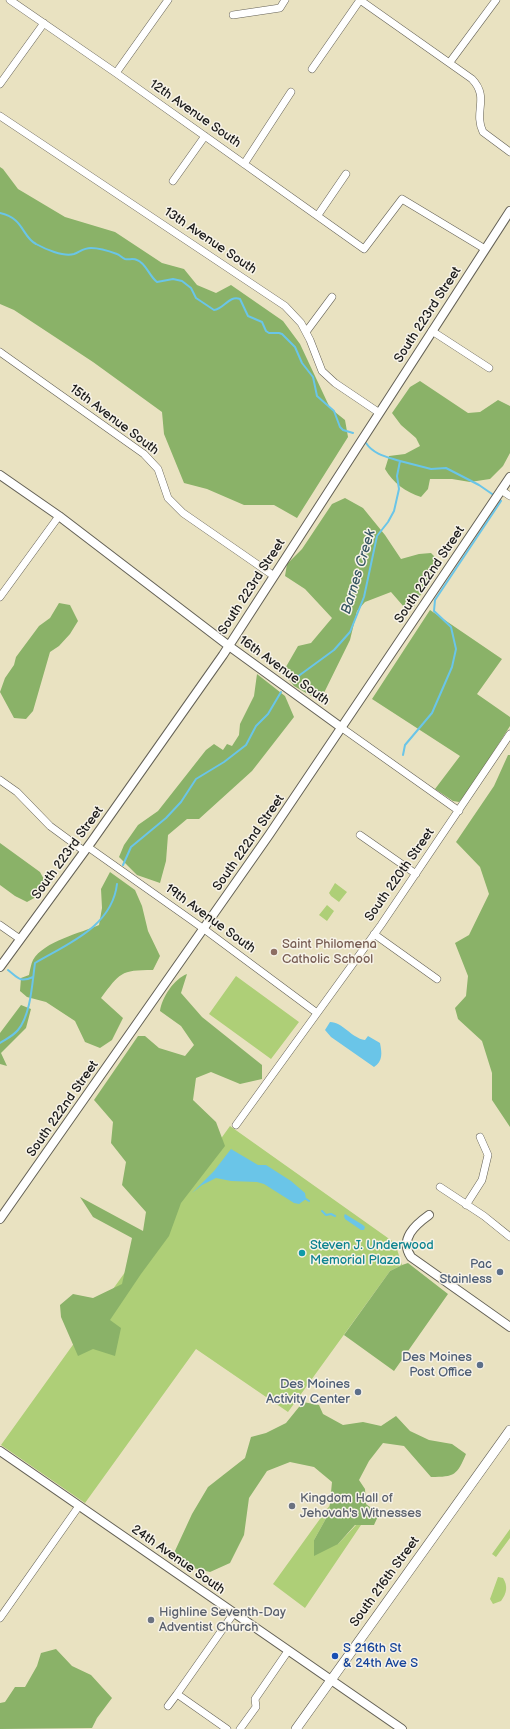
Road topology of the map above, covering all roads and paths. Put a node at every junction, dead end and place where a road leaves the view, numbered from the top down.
1 (10, 0) edge
2 (168, 0) edge
3 (285, 0) edge
4 (360, 0) edge
5 (496, 0) edge
6 (233, 15) dead end
7 (44, 23) junction
8 (450, 62) junction
9 (312, 70) dead end
10 (116, 73) junction
11 (0, 84) edge
12 (292, 92) dead end
13 (0, 116) edge
14 (205, 136) junction
15 (510, 152) edge
16 (244, 164) junction
17 (346, 174) dead end
18 (173, 181) dead end
19 (510, 212) edge
20 (318, 215) junction
21 (485, 249) junction
22 (332, 297) dead end
23 (432, 331) junction
24 (306, 332) junction
25 (0, 352) edge
26 (489, 368) dead end
27 (378, 412) junction
28 (0, 475) edge
29 (510, 477) edge
30 (501, 490) junction
31 (510, 496) edge
32 (59, 516) junction
33 (274, 576) junction
34 (0, 597) edge
35 (229, 646) junction
36 (342, 728) junction
37 (510, 734) edge
38 (0, 780) edge
39 (459, 811) junction
40 (360, 835) dead end
41 (86, 849) junction
42 (416, 874) junction
43 (0, 925) edge
44 (204, 929) junction
45 (374, 934) junction
46 (20, 939) junction
47 (0, 967) edge
48 (438, 979) dead end
49 (317, 1013) junction
50 (236, 1125) dead end
51 (480, 1137) dead end
52 (440, 1187) dead end
53 (466, 1205) junction
54 (429, 1214) dead end
55 (0, 1219) edge
56 (510, 1237) edge
57 (510, 1328) edge
58 (510, 1430) edge
59 (0, 1452) edge
60 (78, 1506) junction
61 (234, 1613) junction
62 (0, 1618) edge
63 (288, 1651) junction
64 (331, 1680) junction
65 (177, 1694) junction
66 (168, 1706) dead end
67 (227, 1729) edge
68 (240, 1729) edge
69 (296, 1729) edge
70 (402, 1729) edge

1 - 7 street, 12th Avenue South
2 - 10 street
3 - 6 street
4 - 8 street
4 - 9 street
5 - 8 street
7 - 10 street, 12th Avenue South
7 - 11 street
8 - 15 street
10 - 14 street, 12th Avenue South
12 - 16 street
13 - 24 street, 13th Avenue South
14 - 16 street, 12th Avenue South
14 - 18 street
16 - 20 street, 12th Avenue South
17 - 20 street
19 - 21 street, South 223rd Street
20 - 21 street, 12th Avenue South
21 - 23 street, South 223rd Street
22 - 24 street
23 - 26 street
23 - 27 street, South 223rd Street
24 - 27 street, 13th Avenue South
25 - 33 street, 15th Avenue South
27 - 33 street, South 223rd Street
28 - 32 street, 16th Avenue South
29 - 30 street, South 222nd Street
30 - 31 street
30 - 36 street, South 222nd Street
32 - 34 street
32 - 35 street, 16th Avenue South
33 - 35 street, South 223rd Street
35 - 36 street, 16th Avenue South
35 - 41 street, South 223rd Street
36 - 39 street, 16th Avenue South
36 - 44 street, South 222nd Street
37 - 39 street, South 220th Street
38 - 41 street, 19th Avenue South
39 - 42 street, South 220th Street
40 - 42 street
41 - 44 street, 19th Avenue South
41 - 46 street, South 223rd Street
42 - 45 street, South 220th Street
43 - 46 street
44 - 49 street, 19th Avenue South
44 - 55 street, South 222nd Street
45 - 48 street
45 - 49 street, South 220th Street
46 - 47 street, South 223rd Street
49 - 50 street, South 220th Street
51 - 53 street
52 - 53 street
53 - 56 street
54 - 57 street
58 - 64 main road, South 216th Street
59 - 60 street, 24th Avenue South
60 - 61 street, 24th Avenue South
60 - 62 street
61 - 63 street, 24th Avenue South
61 - 65 street
63 - 64 street, 24th Avenue South
63 - 68 street
64 - 69 main road, South 216th Street
64 - 70 street, 24th Avenue South
65 - 66 street
65 - 67 street

